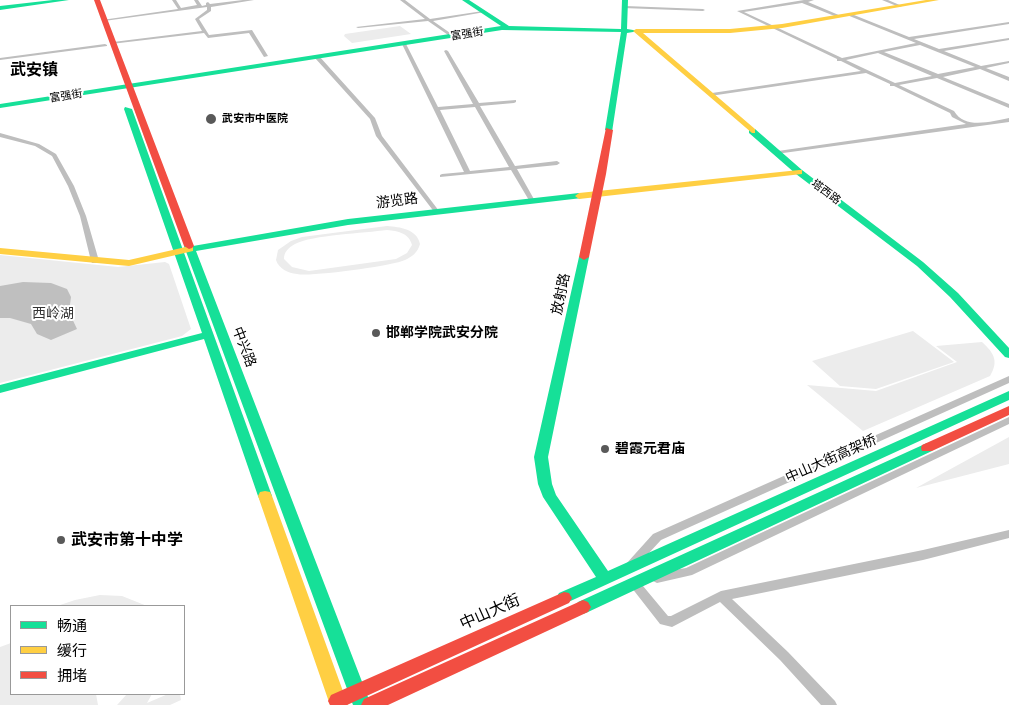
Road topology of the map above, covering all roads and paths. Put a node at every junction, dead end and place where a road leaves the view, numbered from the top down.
1 (66, 0) edge
2 (90, 0) edge
3 (97, 0) edge
4 (174, 0) edge
5 (196, 0) edge
6 (252, 0) edge
7 (402, 0) edge
8 (464, 0) edge
9 (470, 0) edge
10 (812, 0) edge
11 (884, 0) edge
12 (936, 0) edge
13 (801, 1) edge
14 (208, 3) edge
15 (625, 4) edge
16 (900, 6) junction
17 (0, 8) edge
18 (703, 10) dead end
19 (483, 12) junction
20 (844, 15) junction
21 (104, 20) junction
22 (429, 20) junction
23 (1009, 23) edge
24 (358, 27) dead end
25 (774, 27) junction
26 (510, 28) junction
27 (204, 32) junction
28 (624, 32) junction
29 (639, 32) junction
30 (451, 36) junction
31 (909, 38) junction
32 (1009, 39) edge
33 (922, 43) junction
34 (109, 44) junction
35 (404, 44) junction
36 (940, 50) junction
37 (446, 51) dead end
38 (879, 52) junction
39 (266, 56) dead end
40 (317, 57) junction
41 (0, 59) edge
42 (839, 60) junction
43 (1009, 62) edge
44 (979, 66) junction
45 (865, 72) junction
46 (936, 75) junction
47 (1009, 79) edge
48 (892, 84) junction
49 (125, 87) junction
50 (712, 95) junction
51 (514, 101) dead end
52 (476, 105) junction
53 (0, 106) edge
54 (1009, 106) edge
55 (436, 108) junction
56 (1009, 120) edge
57 (971, 125) junction
58 (0, 136) edge
59 (778, 153) junction
60 (557, 163) dead end
61 (512, 168) junction
62 (799, 172) junction
63 (468, 173) junction
64 (442, 176) dead end
65 (598, 193) junction
66 (532, 201) junction
67 (437, 212) junction
68 (191, 249) junction
69 (0, 251) edge
70 (179, 252) junction
71 (95, 261) junction
72 (208, 335) junction
73 (1009, 354) edge
74 (1009, 379) edge
75 (0, 389) edge
76 (1009, 395) edge
77 (1009, 410) edge
78 (1009, 420) edge
79 (1009, 534) edge
80 (666, 550) joint
81 (630, 567) junction
82 (605, 578) junction
83 (636, 582) junction
84 (721, 596) junction
85 (357, 691) junction
86 (334, 704) edge
87 (362, 705) edge
88 (370, 705) edge
89 (830, 705) edge

1 - 17 street
2 - 34 street, 中兴路
3 - 21 street, 中兴路
4 - 5 street
6 - 14 street
7 - 22 street
8 - 19 street
9 - 26 street
10 - 13 street
11 - 16 street
12 - 16 street, 富强街
13 - 20 street
13 - 25 street
14 - 21 street
14 - 27 street
15 - 18 street
15 - 28 street, 放射路
16 - 20 street, 富强街
19 - 22 street
19 - 26 street
20 - 25 street, 富强街
20 - 31 street
21 - 34 street, 中兴路
22 - 24 street
22 - 30 street
23 - 31 street
25 - 29 street, 富强街
25 - 42 street
26 - 28 street, 富强街
26 - 30 street, 富强街
27 - 34 street
27 - 39 street
28 - 29 street, 富强街
28 - 65 street, 放射路
29 - 50 street, 塔西路
30 - 35 street, 富强街
31 - 33 street
32 - 36 street
33 - 36 street
33 - 38 street
34 - 41 street
34 - 49 street, 中兴路
35 - 40 street, 富强街
35 - 55 street
36 - 44 street
37 - 52 street
38 - 42 street
38 - 46 street
40 - 49 street, 富强街
40 - 67 street
42 - 45 street
43 - 44 street
44 - 46 street
44 - 47 street
45 - 48 street
45 - 50 street
46 - 48 street
46 - 54 street
48 - 57 street
49 - 53 street, 富强街
49 - 68 street, 中兴路
49 - 70 street, 中兴路
50 - 59 street, 塔西路
51 - 52 street
52 - 55 street
52 - 61 street
55 - 63 street
56 - 57 street
57 - 59 street
58 - 71 street
59 - 62 street, 塔西路
60 - 61 street
61 - 63 street
61 - 66 street
62 - 65 street, 游览路
62 - 73 street, 塔西路
63 - 64 street
65 - 66 street, 游览路
65 - 82 street, 放射路
66 - 67 street, 游览路
67 - 68 street, 游览路
68 - 70 street, 游览路
68 - 85 street, 中兴路
69 - 71 street, 游览路
70 - 71 street, 游览路
70 - 72 street, 中兴路
72 - 75 street
72 - 86 street, 中兴路
74 - 81 street
76 - 80 street, 中山大街高架桥
77 - 83 street
78 - 83 street
79 - 84 street
80 - 81 street, 中山大街
81 - 82 street, 中山大街
82 - 85 street, 中山大街
83 - 84 street
83 - 88 street
84 - 89 street
85 - 86 street, 中山大街
85 - 87 street, 中兴路

